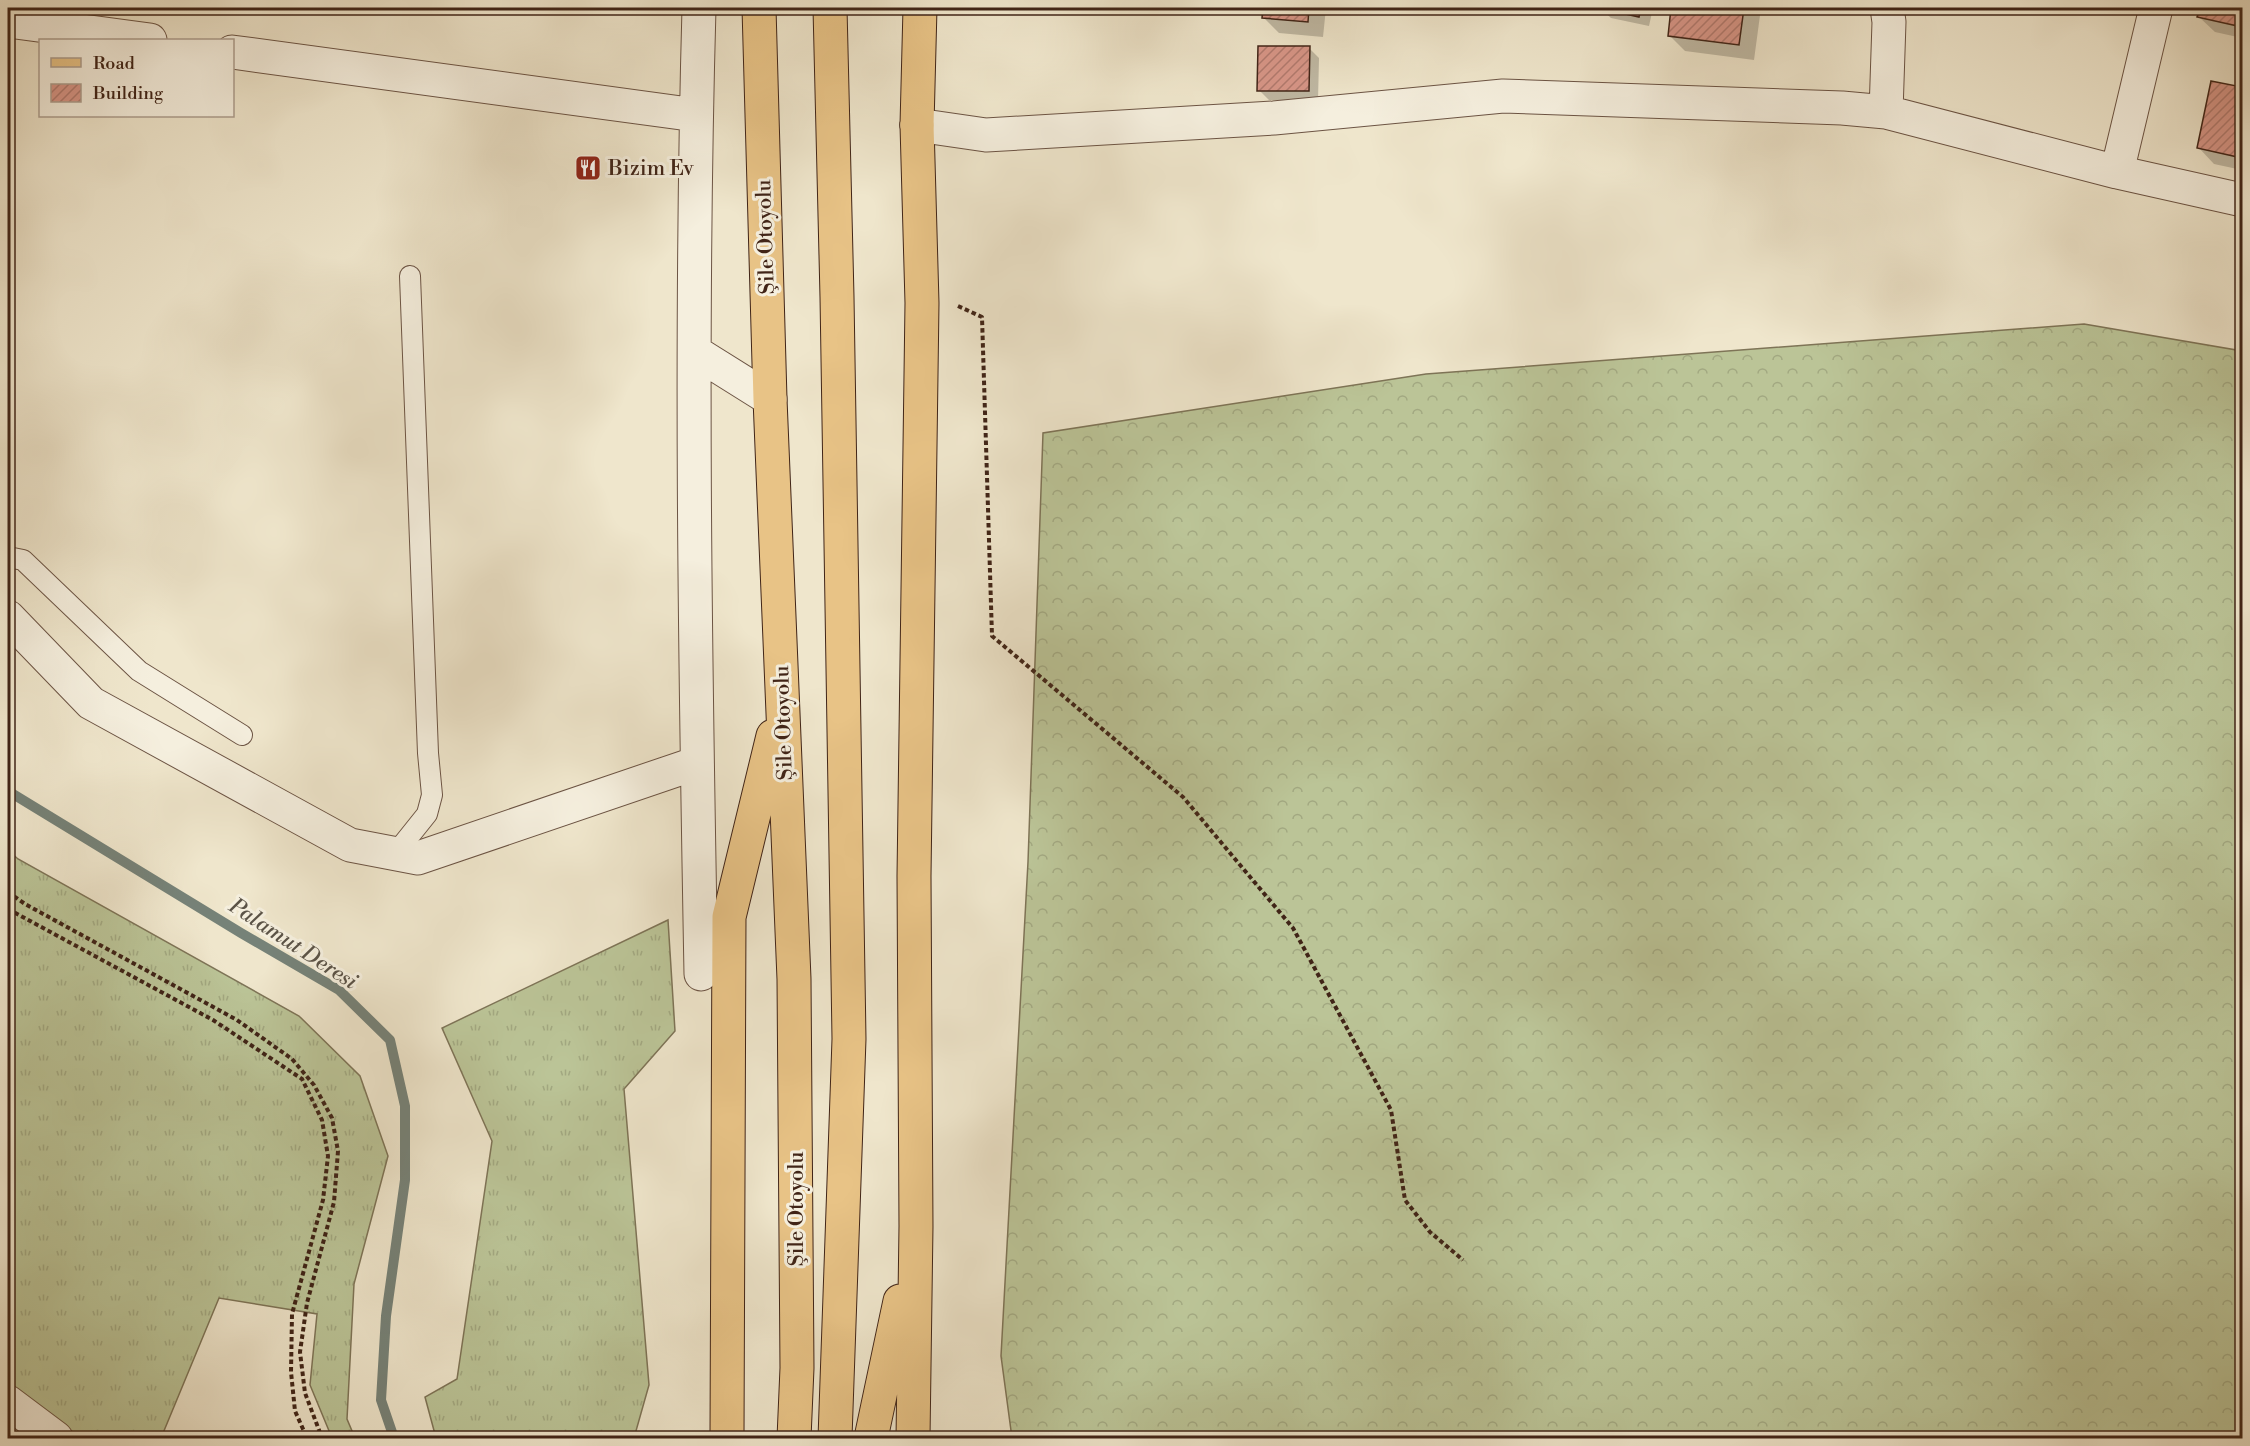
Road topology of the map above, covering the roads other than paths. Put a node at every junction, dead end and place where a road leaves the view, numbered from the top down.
1 (699, 8) edge
2 (759, 8) edge
3 (831, 8) edge
4 (920, 8) edge
5 (1887, 8) edge
6 (2156, 8) edge
7 (8, 21) edge
8 (143, 39) edge
9 (234, 52) edge
10 (1886, 112) junction
11 (696, 115) junction
12 (917, 125) junction
13 (2117, 172) junction
14 (2242, 200) edge
15 (410, 276) dead end
16 (696, 352) junction
17 (770, 399) junction
18 (8, 557) edge
19 (8, 617) edge
20 (783, 700) junction
21 (242, 735) dead end
22 (697, 764) junction
23 (395, 854) junction
24 (700, 974) dead end
25 (916, 1226) junction
26 (8, 1402) edge
27 (56, 1438) edge
28 (728, 1438) edge
29 (794, 1438) edge
30 (835, 1438) edge
31 (871, 1438) edge
32 (913, 1438) edge

1 - 11 street
2 - 17 main road, Şile Otoyolu
3 - 30 main road
4 - 12 main road
5 - 10 street
6 - 13 street
7 - 8 street
9 - 11 street
10 - 12 street
10 - 13 street
11 - 16 street
12 - 25 main road
13 - 14 street
15 - 23 lane
16 - 17 street
16 - 22 street
17 - 20 main road, Şile Otoyolu
18 - 21 lane
19 - 23 street
20 - 28 main road
20 - 29 main road, Şile Otoyolu
22 - 23 street
22 - 24 street
25 - 31 main road
25 - 32 main road
26 - 27 street

